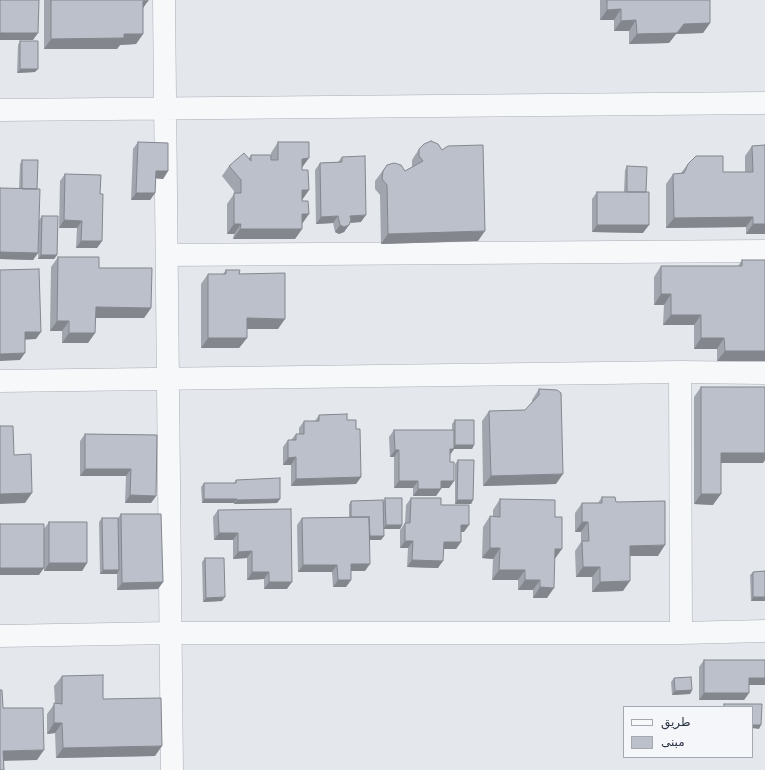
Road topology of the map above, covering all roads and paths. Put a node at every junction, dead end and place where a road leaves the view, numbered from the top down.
1 (164, 0) edge
2 (765, 103) edge
3 (165, 108) junction
4 (0, 110) edge
5 (765, 251) edge
6 (168, 255) junction
7 (680, 372) junction
8 (765, 373) edge
9 (169, 380) junction
10 (0, 381) edge
11 (765, 631) edge
12 (170, 633) junction
13 (681, 633) junction
14 (0, 636) edge
15 (172, 770) edge

1 - 3 street
2 - 3 street
3 - 4 street
3 - 6 street
5 - 6 street
6 - 9 street
7 - 8 street
7 - 9 street
7 - 13 street
9 - 10 street
9 - 12 street
11 - 13 street
12 - 13 street
12 - 14 street
12 - 15 street

